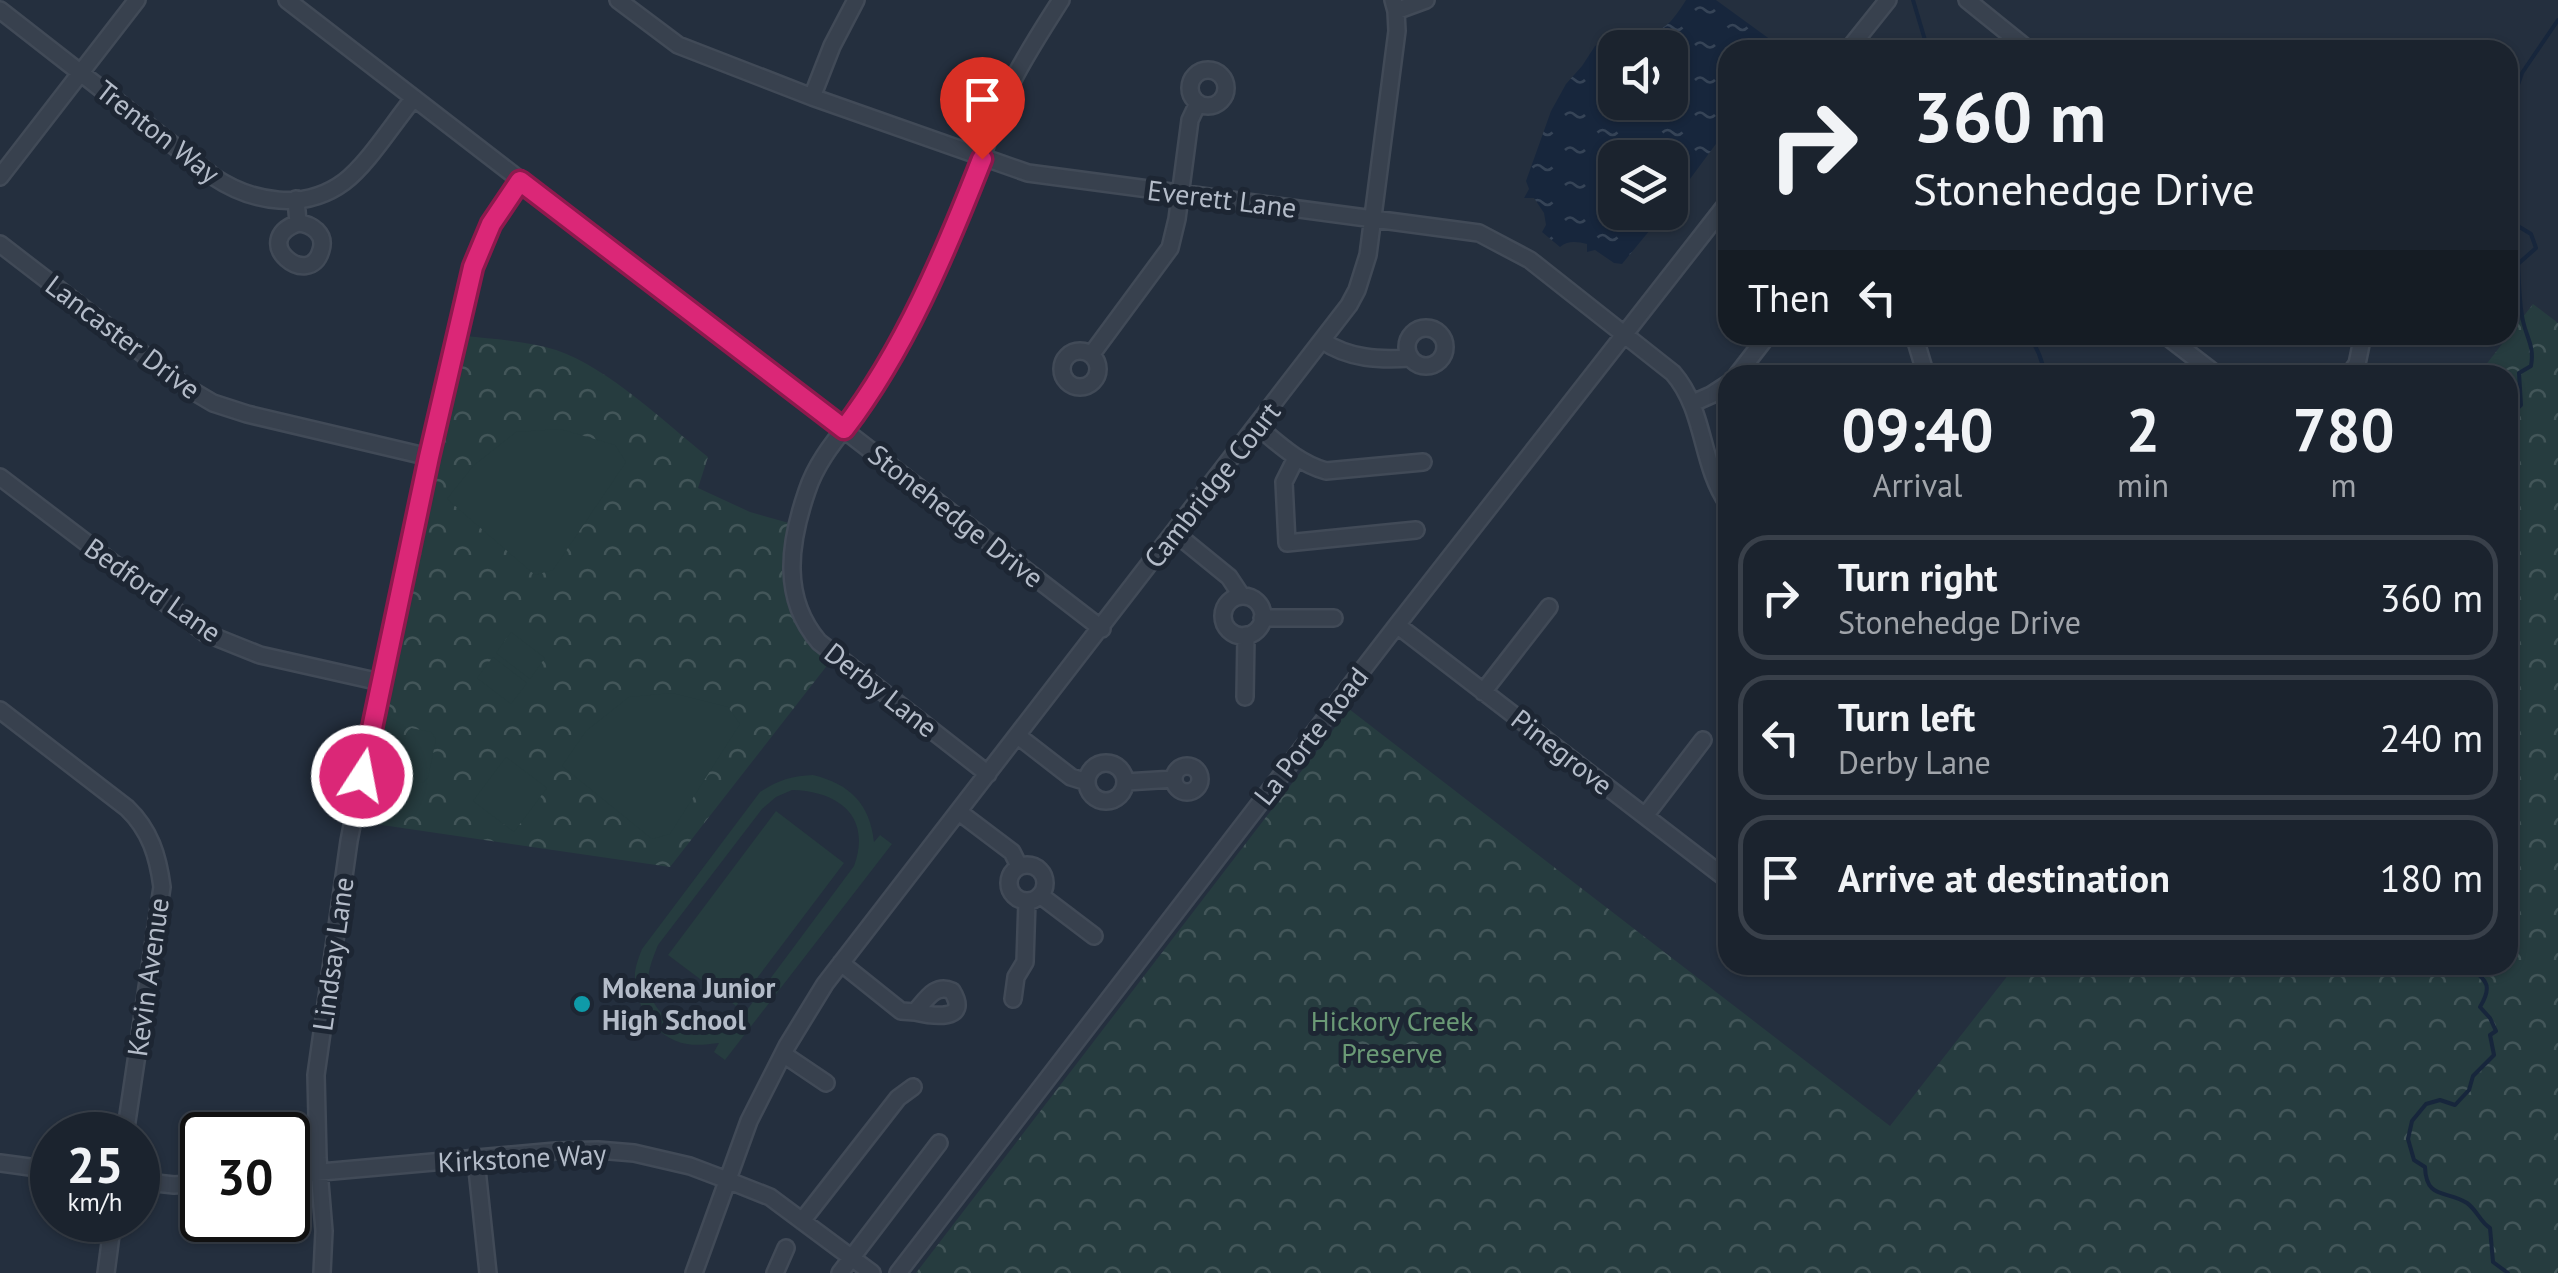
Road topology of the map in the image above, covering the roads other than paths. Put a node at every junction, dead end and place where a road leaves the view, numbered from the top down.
1 (137, 0) edge
2 (287, 0) edge
3 (856, 0) edge
4 (1061, 0) edge
5 (1426, 0) edge
6 (1888, 0) edge
7 (1967, 0) edge
8 (625, 2) edge
9 (1395, 5) edge
10 (0, 10) edge
11 (1856, 40) edge
12 (2017, 40) edge
13 (82, 72) junction
14 (812, 97) junction
15 (414, 98) junction
16 (1198, 103) dead end
17 (982, 159) junction
18 (0, 177) edge
19 (520, 181) junction
20 (1180, 194) junction
21 (296, 200) junction
22 (1718, 215) edge
23 (1373, 218) junction
24 (298, 223) dead end
25 (0, 244) edge
26 (1624, 333) junction
27 (1323, 341) junction
28 (1760, 345) edge
29 (2177, 345) edge
30 (1091, 355) dead end
31 (1410, 358) dead end
32 (1745, 365) edge
33 (2204, 365) edge
34 (1718, 390) edge
35 (1693, 403) junction
36 (1257, 426) junction
37 (844, 429) junction
38 (429, 457) junction
39 (1296, 458) junction
40 (1423, 462) dead end
41 (0, 477) edge
42 (1718, 484) edge
43 (1416, 530) dead end
44 (1175, 532) junction
45 (1241, 596) junction
46 (1549, 607) dead end
47 (1262, 618) junction
48 (1334, 618) dead end
49 (1397, 625) junction
50 (1102, 628) junction
51 (1246, 635) junction
52 (380, 682) junction
53 (1483, 692) junction
54 (1245, 697) dead end
55 (0, 710) edge
56 (1018, 736) junction
57 (1703, 740) dead end
58 (988, 774) junction
59 (1174, 780) dead end
60 (1087, 782) junction
61 (1126, 782) junction
62 (958, 812) junction
63 (1645, 816) junction
64 (1019, 866) junction
65 (1718, 872) edge
66 (1034, 898) junction
67 (1094, 936) dead end
68 (841, 963) junction
69 (1013, 999) dead end
70 (914, 1012) dead end
71 (783, 1054) junction
72 (826, 1083) dead end
73 (913, 1087) dead end
74 (128, 1112) edge
75 (939, 1143) dead end
76 (476, 1160) junction
77 (0, 1162) edge
78 (30, 1167) edge
79 (319, 1172) junction
80 (310, 1173) edge
81 (727, 1180) junction
82 (802, 1221) junction
83 (110, 1242) edge
84 (786, 1248) dead end
85 (850, 1257) junction
86 (106, 1273) edge
87 (322, 1273) edge
88 (488, 1273) edge
89 (694, 1273) edge
90 (775, 1273) edge
91 (840, 1273) edge
92 (872, 1273) edge
93 (898, 1273) edge

1 - 13 street
2 - 15 street, Stonehedge Drive
3 - 14 street
4 - 17 street, Derby Lane
5 - 9 street
6 - 11 street
7 - 12 street
8 - 14 street, Everett Lane
9 - 23 street, Cambridge Court
10 - 13 street, Trenton Way
13 - 18 street
13 - 21 street, Trenton Way
14 - 17 street, Everett Lane
15 - 19 street, Stonehedge Drive
15 - 21 street, Trenton Way
16 - 20 street
17 - 20 street, Everett Lane
17 - 37 street, Derby Lane
19 - 37 street, Stonehedge Drive
19 - 38 street, Lindsay Lane
20 - 23 street, Everett Lane
20 - 30 street
21 - 24 street
22 - 26 street, La Porte Road
23 - 26 street, Everett Lane
23 - 27 street, Cambridge Court
25 - 38 street, Lancaster Drive
26 - 35 street, Everett Lane
26 - 49 street, La Porte Road
27 - 31 street
27 - 36 street, Cambridge Court
28 - 32 street
29 - 33 street
34 - 35 street
35 - 42 street, Everett Lane
36 - 39 street
36 - 44 street, Cambridge Court
37 - 50 street, Stonehedge Drive
37 - 58 street, Derby Lane
38 - 52 street, Lindsay Lane
39 - 40 street
39 - 43 street
41 - 52 street, Bedford Lane
44 - 45 street
44 - 50 street, Cambridge Court
45 - 47 street
45 - 51 street
46 - 53 street
47 - 48 street
47 - 51 street
49 - 53 street, Pinegrove
49 - 93 street, La Porte Road
50 - 56 street, Cambridge Court
51 - 54 street
52 - 79 street, Lindsay Lane
53 - 63 street, Pinegrove
55 - 74 street, Kevin Avenue
56 - 58 street, Cambridge Court
56 - 60 street
57 - 63 street
58 - 62 street, Cambridge Court
59 - 61 street
60 - 61 street
60 - 61 street
62 - 64 street
62 - 68 street, Cambridge Court
63 - 65 street, Pinegrove
64 - 66 street
64 - 66 street
66 - 67 street
66 - 69 street
68 - 70 street
68 - 71 street, Cambridge Court
71 - 72 street
71 - 81 street, Cambridge Court
73 - 82 street
75 - 85 street
76 - 79 street, Kirkstone Way
76 - 81 street, Kirkstone Way
76 - 88 street
77 - 78 street
79 - 80 street, Kirkstone Way
79 - 87 street, Lindsay Lane
81 - 82 street, Kirkstone Way
81 - 89 street, Cambridge Court
82 - 85 street, Kirkstone Way
83 - 86 street
84 - 90 street
85 - 91 street
85 - 92 street, Kirkstone Way

